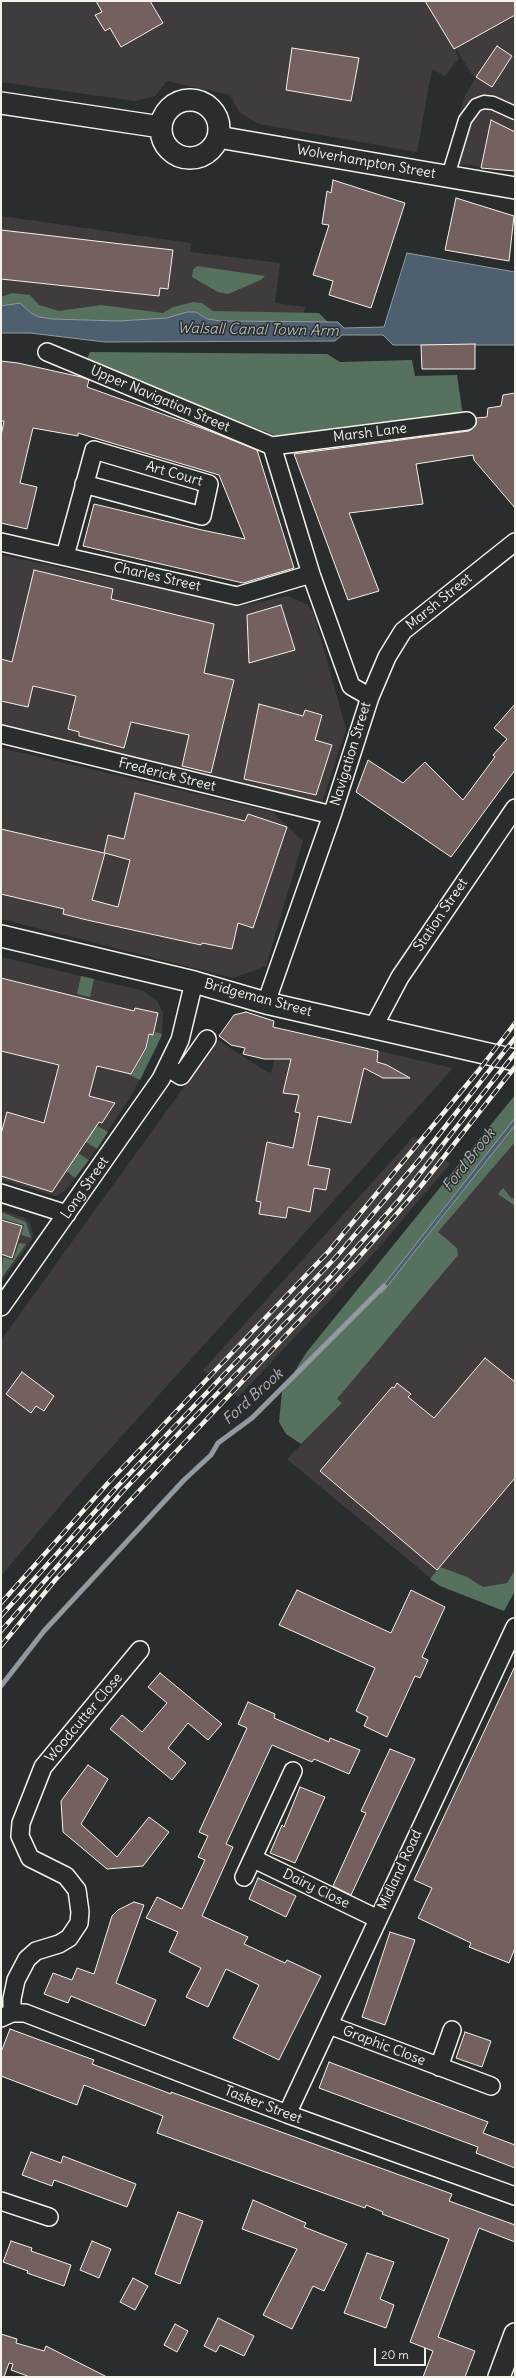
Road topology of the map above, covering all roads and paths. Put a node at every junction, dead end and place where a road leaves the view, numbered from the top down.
1 (1, 103) edge
2 (515, 113) edge
3 (161, 128) junction
4 (218, 136) junction
5 (448, 176) junction
6 (515, 188) edge
7 (47, 352) dead end
8 (468, 421) dead end
9 (272, 446) junction
10 (84, 484) junction
11 (1, 542) edge
12 (515, 542) edge
13 (65, 556) junction
14 (311, 574) junction
15 (370, 697) junction
16 (1, 734) edge
17 (515, 808) edge
18 (332, 815) junction
19 (1, 936) edge
20 (194, 982) junction
21 (266, 1003) junction
22 (374, 1026) junction
23 (207, 1039) dead end
24 (515, 1060) edge
25 (167, 1067) junction
26 (1, 1193) edge
27 (67, 1214) junction
28 (1, 1307) edge
29 (515, 1627) edge
30 (140, 1650) dead end
31 (293, 1771) dead end
32 (254, 1859) junction
33 (244, 1877) dead end
34 (378, 1918) junction
35 (6, 2016) edge
36 (329, 2025) junction
37 (452, 2030) dead end
38 (439, 2067) junction
39 (491, 2086) dead end
40 (287, 2114) junction
41 (515, 2196) edge
42 (1, 2201) edge
43 (49, 2217) dead end
44 (515, 2334) edge
45 (499, 2377) edge

1 - 3 street
2 - 5 street
3 - 4 street
3 - 4 street
4 - 5 street, Wolverhampton Street
5 - 6 street, Wolverhampton Street
7 - 9 street, Upper Navigation Street
8 - 9 street, Marsh Lane
9 - 14 street, Navigation Street
10 - 10 street, Art Court
10 - 13 street, Art Court
11 - 13 street, Charles Street
12 - 15 street, Marsh Street
13 - 14 street, Charles Street
14 - 15 street, Navigation Street
15 - 18 street, Navigation Street
16 - 18 street, Frederick Street
17 - 22 street, Station Street
18 - 21 street, Navigation Street
19 - 20 street, Bridgeman Street
20 - 21 street, Bridgeman Street
20 - 25 street, Long Street
21 - 22 street, Bridgeman Street
22 - 24 street, Bridgeman Street
23 - 25 street
25 - 27 street, Long Street
26 - 27 street
27 - 28 street, Long Street
29 - 34 street, Midland Road
30 - 35 street, Woodcutter Close
31 - 32 street
32 - 33 street
32 - 34 street, Dairy Close
34 - 36 street, Midland Road
35 - 40 street, Tasker Street
36 - 38 street, Graphic Close
36 - 40 street, Midland Road
37 - 38 street, Graphic Close
38 - 39 street, Graphic Close
40 - 41 street, Tasker Street
42 - 43 street
44 - 45 street

